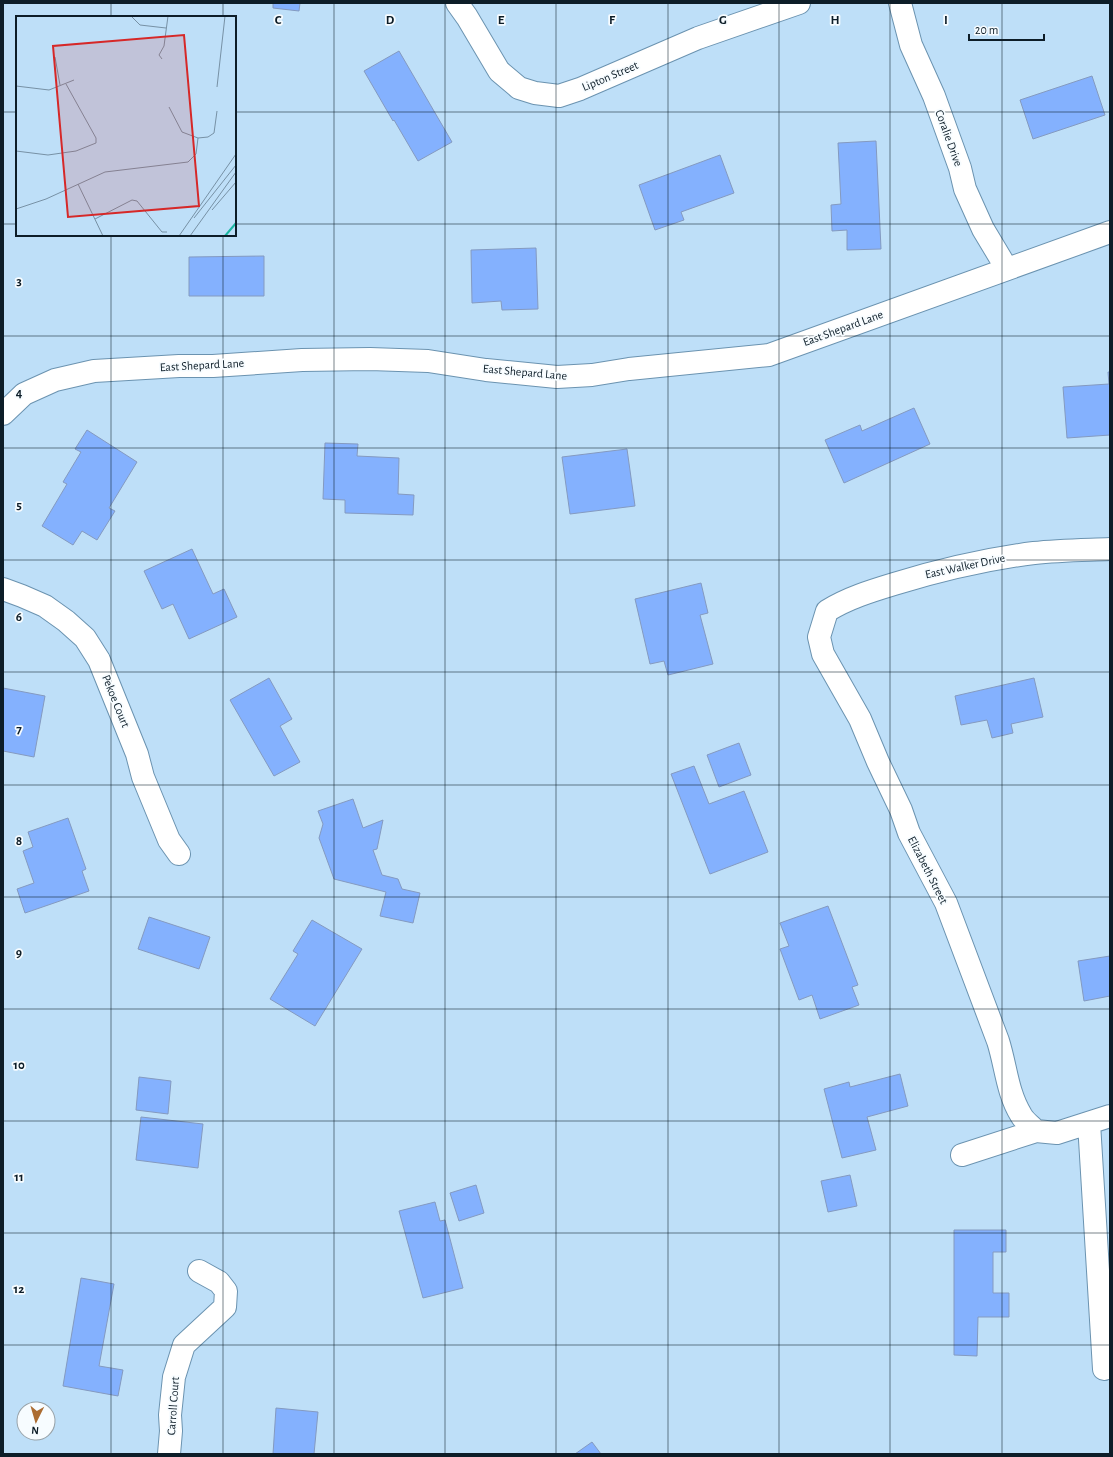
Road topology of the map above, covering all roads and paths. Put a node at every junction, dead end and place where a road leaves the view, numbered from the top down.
1 (457, 3) edge
2 (799, 3) edge
3 (900, 3) edge
4 (1110, 232) edge
5 (1007, 269) junction
6 (3, 414) edge
7 (1110, 549) edge
8 (3, 589) edge
9 (827, 611) joint
10 (179, 854) dead end
11 (1110, 1116) edge
12 (1089, 1123) junction
13 (1036, 1131) junction
14 (962, 1155) dead end
15 (199, 1271) dead end
16 (1104, 1369) dead end
17 (169, 1454) edge

1 - 2 street, Lipton Street
3 - 5 street, Coralie Drive
4 - 5 street, East Shepard Lane
5 - 6 street, East Shepard Lane
7 - 9 street, East Walker Drive
8 - 10 street, Pekoe Court
9 - 13 street, Elizabeth Street
11 - 12 street
12 - 13 street
12 - 16 street
13 - 14 street
15 - 17 street, Carroll Court

